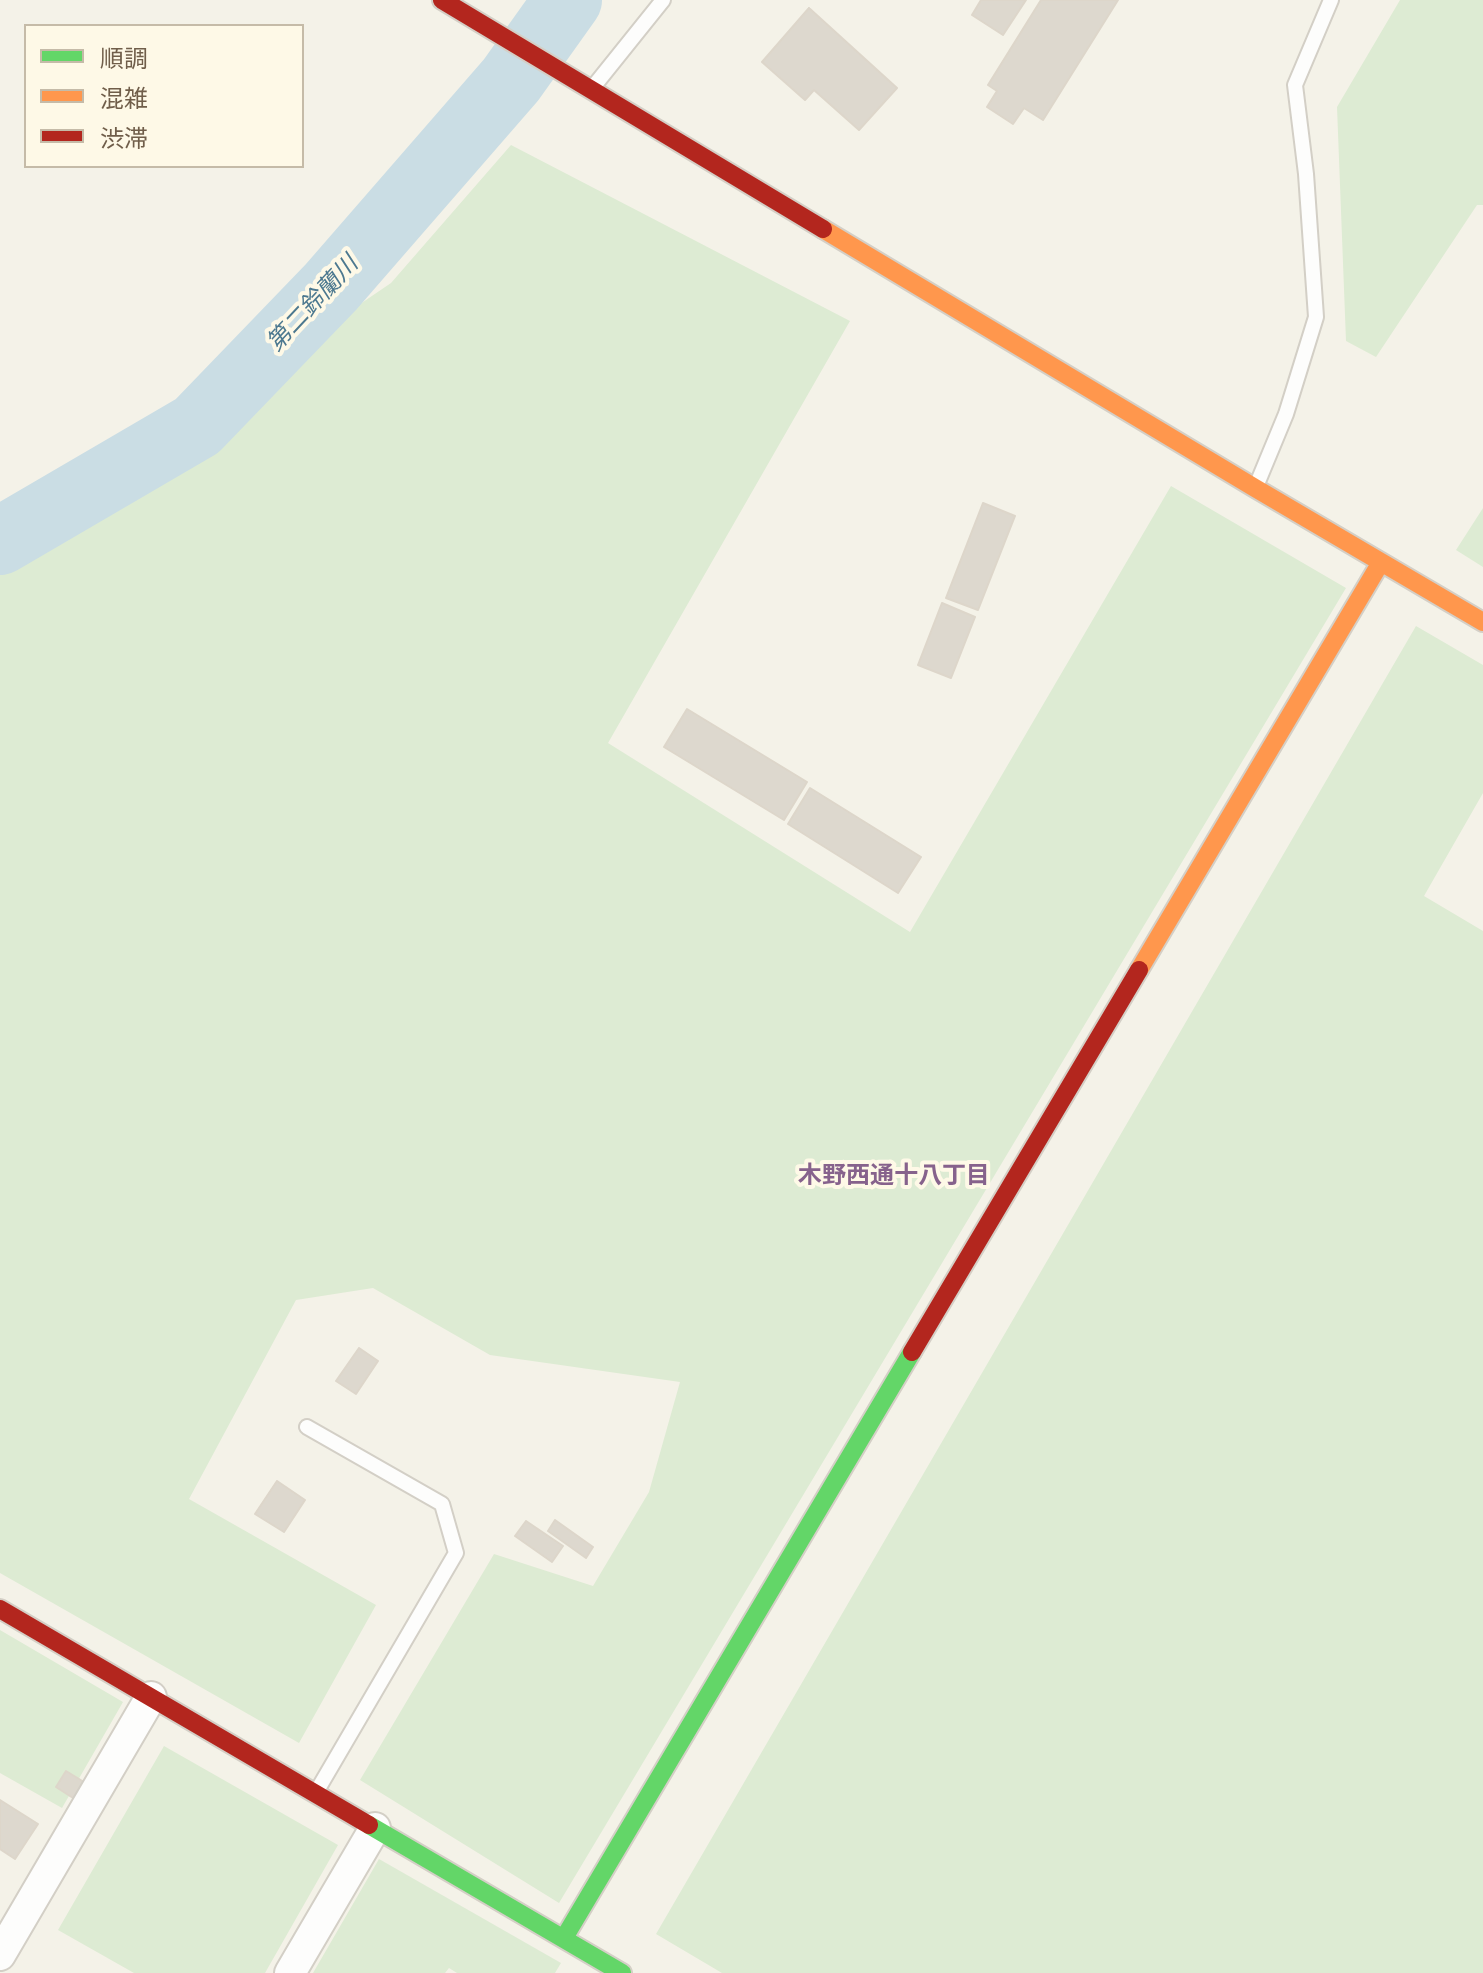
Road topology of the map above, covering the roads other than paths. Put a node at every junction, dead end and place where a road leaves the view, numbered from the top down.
1 (442, 0) edge
2 (663, 0) edge
3 (1331, 0) edge
4 (591, 89) junction
5 (1255, 488) junction
6 (1381, 562) junction
7 (1483, 622) edge
8 (307, 1427) dead end
9 (0, 1609) edge
10 (151, 1697) junction
11 (316, 1793) junction
12 (375, 1828) junction
13 (564, 1938) junction
14 (0, 1955) edge
15 (604, 1968) edge
16 (290, 1973) edge

1 - 4 street
2 - 4 lane
3 - 5 lane
4 - 5 street
5 - 6 street
6 - 7 street
6 - 13 street
8 - 11 lane
9 - 10 street
10 - 11 street
10 - 14 street
11 - 12 street
12 - 13 street
12 - 16 street
13 - 15 street

